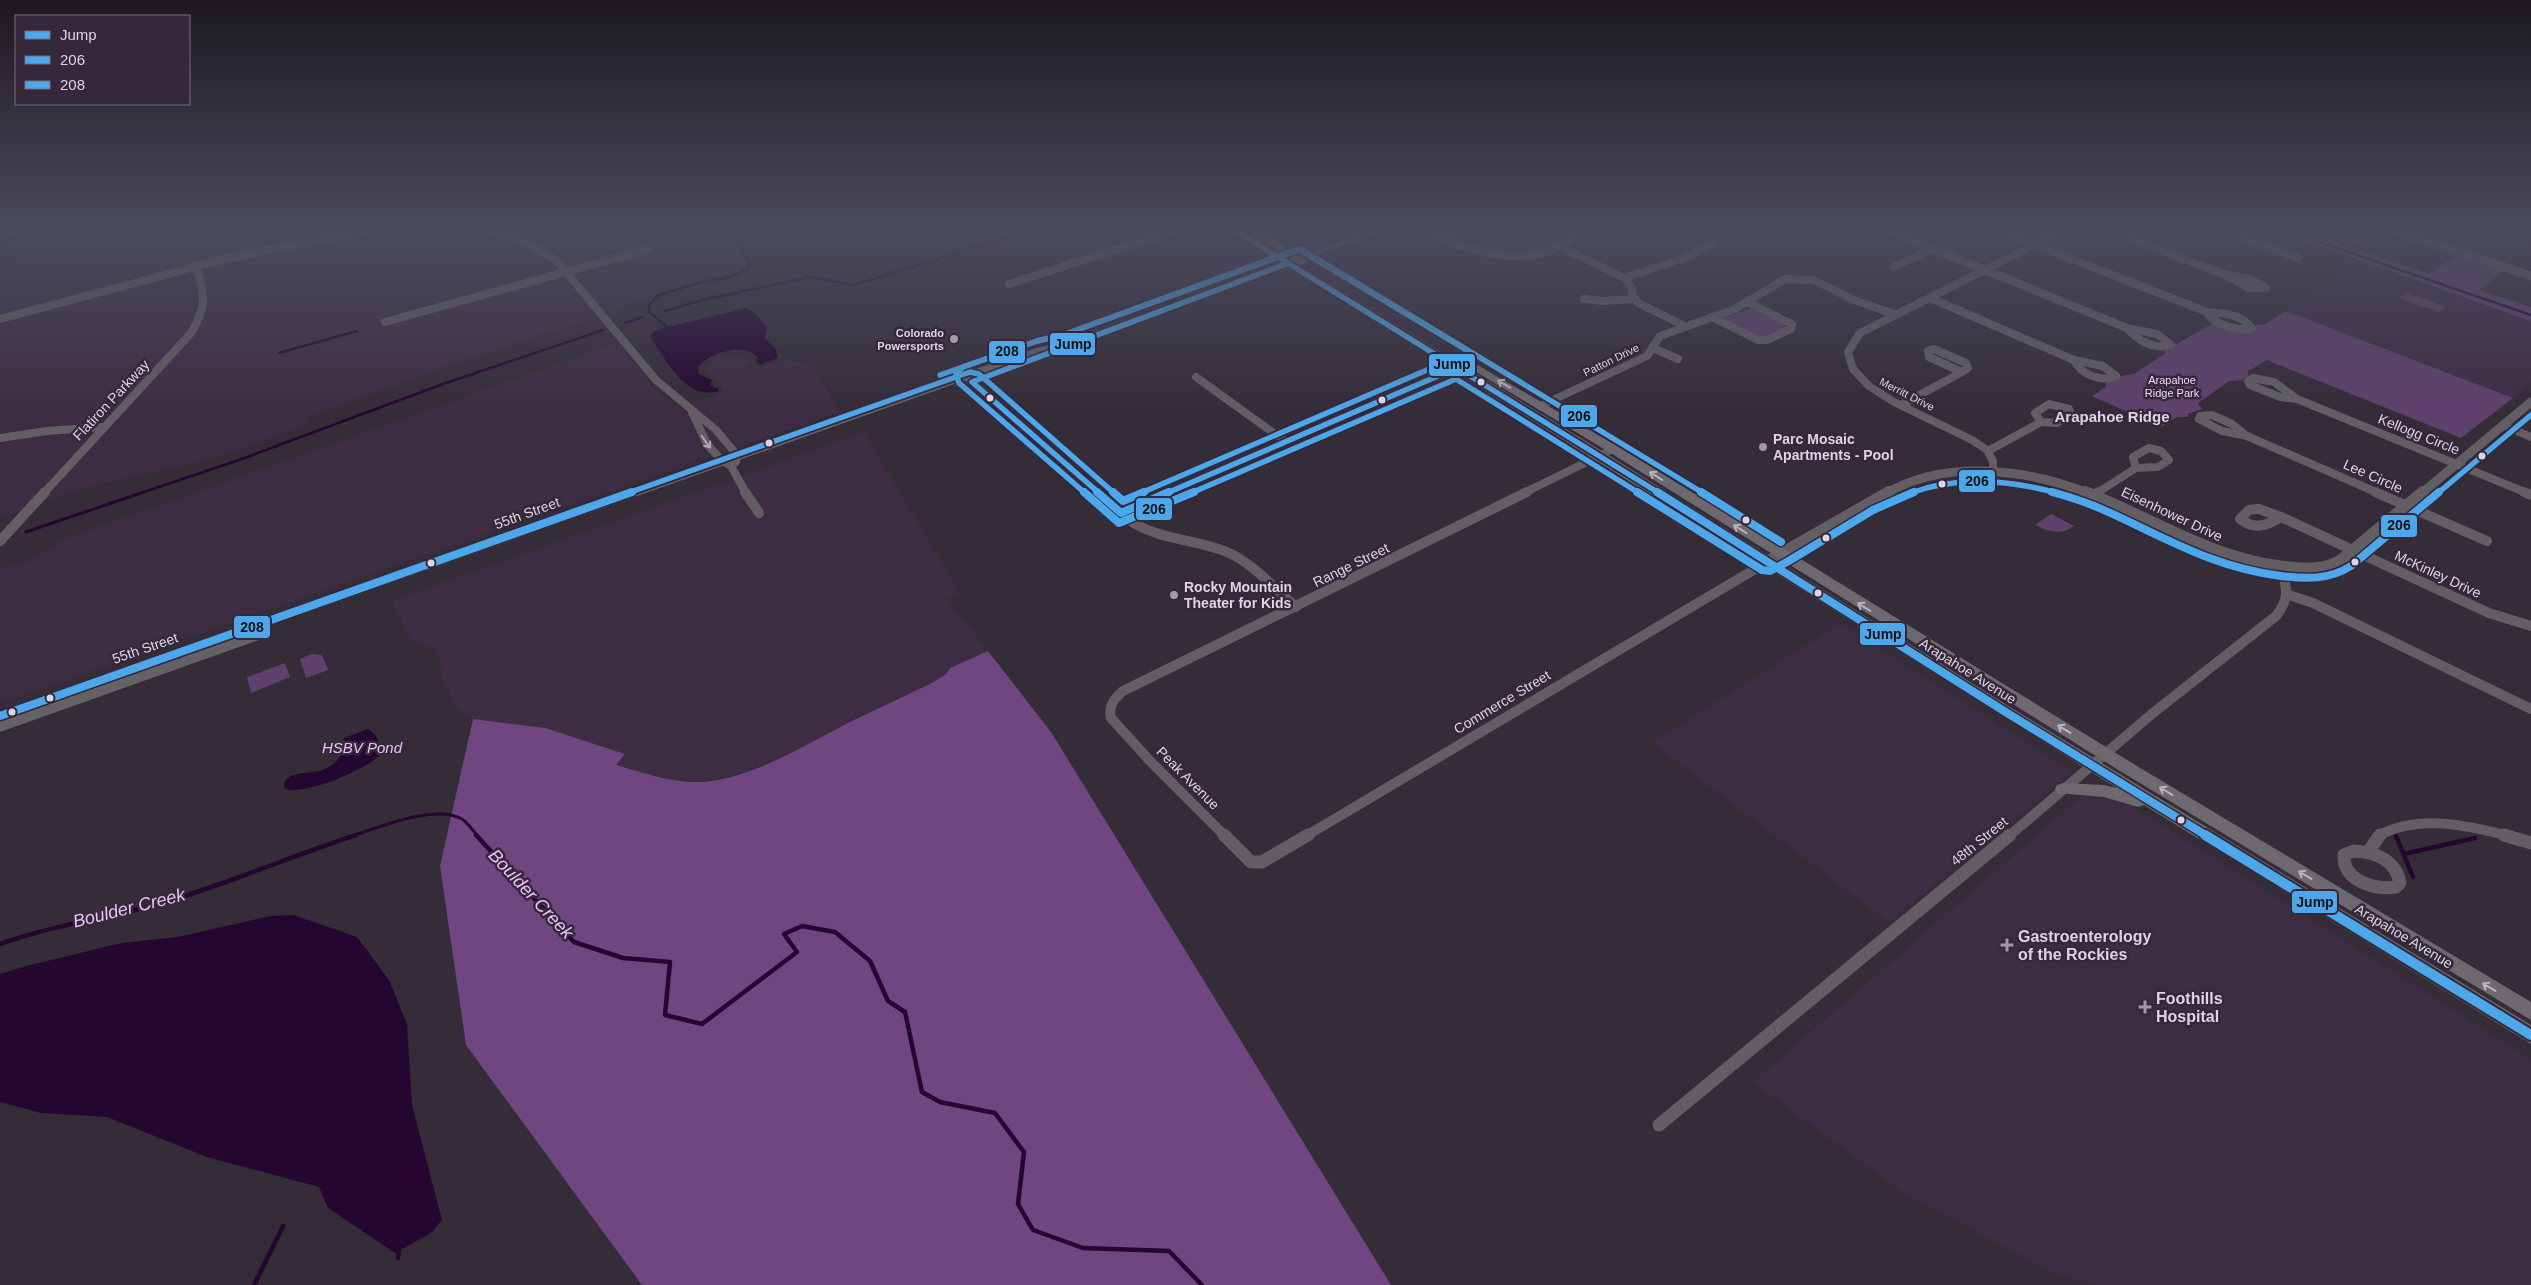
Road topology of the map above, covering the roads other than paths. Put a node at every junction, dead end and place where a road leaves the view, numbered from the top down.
1 (101, 291) edge
2 (206, 291) edge
3 (498, 291) edge
4 (583, 291) edge
5 (1212, 291) edge
6 (1333, 291) edge
7 (1347, 291) edge
8 (1633, 291) edge
9 (1765, 291) edge
10 (1836, 291) edge
11 (1944, 291) edge
12 (2036, 291) edge
13 (2153, 291) edge
14 (1930, 298) junction
15 (1584, 299) dead end
16 (1634, 299) junction
17 (1747, 302) junction
18 (2210, 313) junction
19 (1897, 315) junction
20 (1712, 317) junction
21 (0, 319) edge
22 (385, 322) dead end
23 (1685, 326) junction
24 (2126, 328) junction
25 (1653, 348) junction
26 (1678, 359) dead end
27 (2074, 360) junction
28 (1463, 365) junction
29 (1962, 372) junction
30 (1196, 377) dead end
31 (969, 379) junction
32 (2298, 399) junction
33 (2531, 402) edge
34 (1901, 405) junction
35 (1540, 406) junction
36 (691, 410) junction
37 (2041, 422) dead end
38 (2503, 426) junction
39 (104, 427) junction
40 (2247, 436) junction
41 (2531, 437) edge
42 (0, 438) edge
43 (1286, 442) junction
44 (1613, 449) junction
45 (1988, 451) junction
46 (1600, 456) junction
47 (730, 461) junction
48 (2456, 464) junction
49 (2136, 468) dead end
50 (1993, 472) junction
51 (2094, 495) junction
52 (2531, 495) edge
53 (2407, 506) junction
54 (760, 513) dead end
55 (1121, 513) junction
56 (2281, 517) dead end
57 (0, 541) edge
58 (2487, 541) dead end
59 (2354, 550) junction
60 (1781, 554) junction
61 (1768, 562) junction
62 (2281, 567) junction
63 (2289, 595) junction
64 (1296, 608) junction
65 (2531, 626) edge
66 (2531, 709) edge
67 (1109, 712) joint
68 (0, 716) edge
69 (0, 727) edge
70 (2098, 760) junction
71 (2063, 789) junction
72 (2158, 806) junction
73 (2531, 844) edge
74 (2368, 852) junction
75 (1251, 862) joint
76 (2531, 1012) edge
77 (2531, 1035) edge
78 (1659, 1125) dead end

1 - 21 street
2 - 39 street, Flatiron Parkway
3 - 22 street
4 - 36 street
5 - 31 main road, 55th Street
6 - 28 main road, Arapahoe Avenue
7 - 28 main road, Arapahoe Avenue
8 - 16 street
9 - 17 street, Patton Drive
10 - 19 street, Patton Drive
11 - 14 street, Merritt Drive
12 - 24 street
13 - 18 street
14 - 19 street, Merritt Drive
14 - 27 street
15 - 16 street
16 - 23 street
17 - 20 street, Patton Drive
17 - 20 street
18 - 18 street
19 - 34 street, Merritt Drive
20 - 23 street, Patton Drive
23 - 25 street, Patton Drive
24 - 24 street
25 - 26 street
25 - 35 street, Patton Drive
27 - 27 street
35 -> 28 main road, Arapahoe Avenue
28 - 43 street
28 - 46 main road, Arapahoe Avenue
29 - 29 street
29 - 34 street
30 - 43 street
31 - 47 main road, 55th Street
31 - 55 street
32 - 32 street, Kellogg Circle
32 - 48 street, Kellogg Circle
33 - 38 street, Eisenhower Drive
34 - 45 street, Merritt Drive
35 - 44 main road, Arapahoe Avenue
36 -> 47 street
36 - 47 street
37 - 45 street
38 - 41 street
38 - 48 street, Eisenhower Drive
39 - 42 street
39 - 57 street, Flatiron Parkway
40 - 40 street, Lee Circle
40 - 53 street, Lee Circle
43 - 55 street
44 - 46 street, Range Street
60 -> 44 main road, Arapahoe Avenue
45 - 50 street
46 - 61 main road, Arapahoe Avenue
46 - 64 street, Range Street
47 - 54 street
47 - 68 main road, 55th Street
47 - 69 main road, 55th Street
48 - 52 street, Kellogg Circle
48 - 53 street, Eisenhower Drive
49 - 51 street
50 - 51 street, Eisenhower Drive
50 - 60 street, Eisenhower Drive
51 - 62 street, Eisenhower Drive
53 - 58 street, Lee Circle
53 - 59 street, Eisenhower Drive
55 - 64 street
56 - 59 street, McKinley Drive
59 - 62 street, Eisenhower Drive
59 - 65 street, McKinley Drive
60 - 61 street, Eisenhower Drive
70 -> 60 main road, Arapahoe Avenue
61 - 70 main road, Arapahoe Avenue
61 - 75 street, Commerce Street
62 - 63 street
63 - 66 street
63 - 70 street, 48th Street
64 - 67 street, Range Street
67 - 75 street, Peak Avenue
70 - 71 street, 48th Street
70 - 72 main road, Arapahoe Avenue
76 -> 70 main road, Arapahoe Avenue
71 - 72 main road
71 - 78 street, 48th Street
72 - 77 main road, Arapahoe Avenue
73 - 74 street
74 - 74 street

